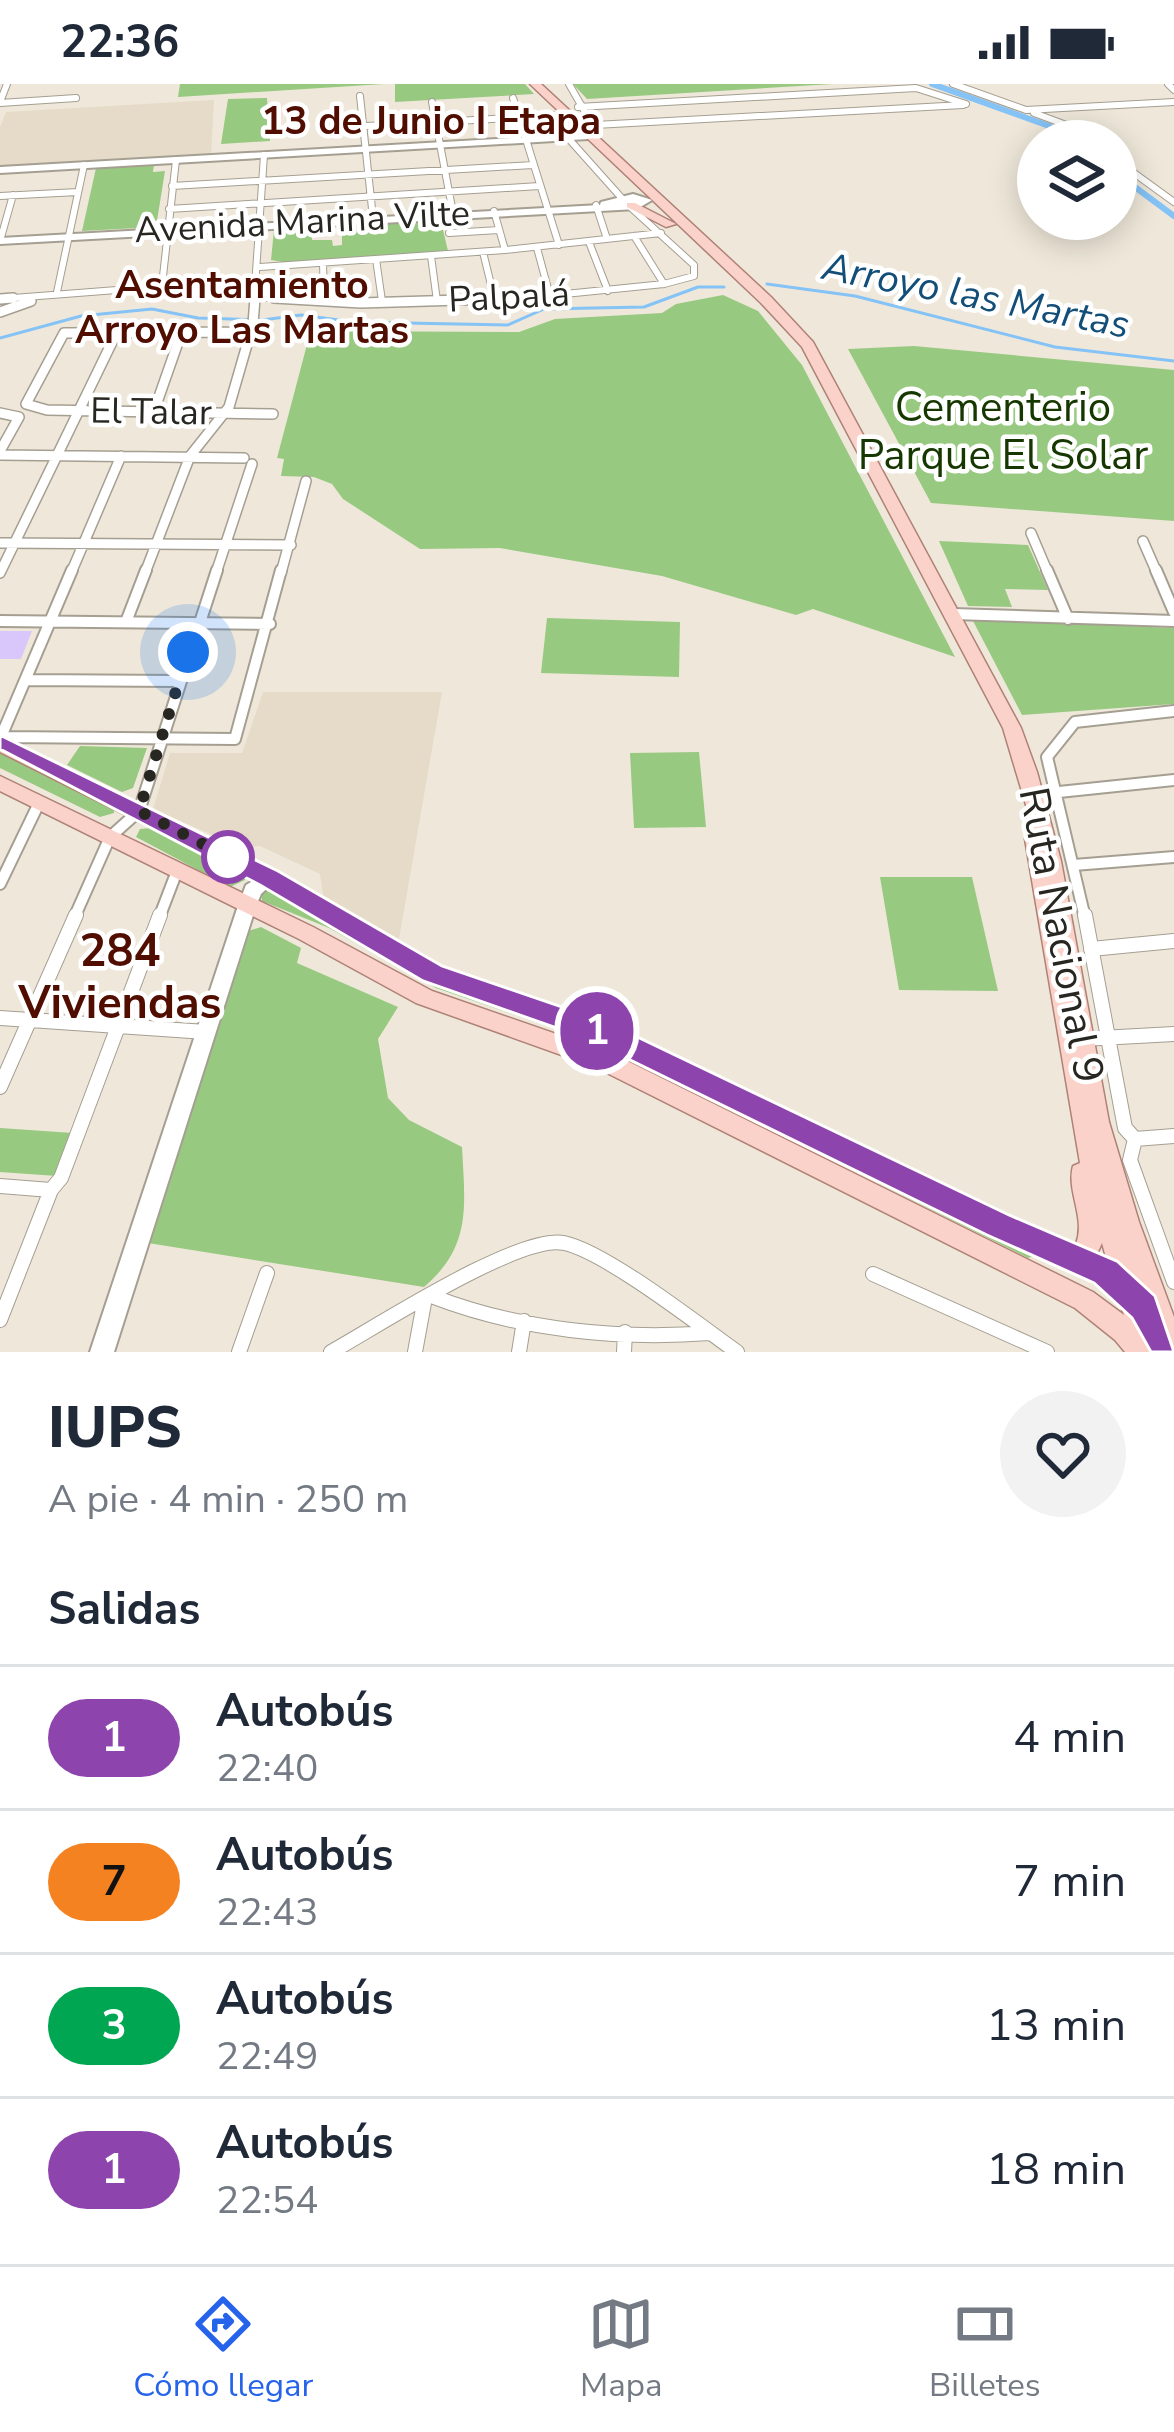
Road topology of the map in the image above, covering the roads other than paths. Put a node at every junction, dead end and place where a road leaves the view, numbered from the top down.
1 (7, 84) edge
2 (79, 84) edge
3 (535, 84) edge
4 (569, 84) edge
5 (879, 84) edge
6 (953, 84) edge
7 (919, 87) edge
8 (547, 95) junction
9 (798, 95) junction
10 (360, 96) dead end
11 (513, 98) dead end
12 (0, 102) edge
13 (433, 102) dead end
14 (578, 102) junction
15 (663, 102) junction
16 (1174, 102) edge
17 (1026, 110) junction
18 (564, 115) junction
19 (810, 115) junction
20 (518, 118) junction
21 (1053, 120) edge
22 (436, 122) junction
23 (673, 122) junction
24 (366, 126) junction
25 (588, 131) junction
26 (568, 138) junction
27 (525, 140) junction
28 (482, 143) junction
29 (441, 145) junction
30 (368, 149) junction
31 (264, 155) junction
32 (176, 160) junction
33 (83, 165) junction
34 (533, 165) junction
35 (488, 167) junction
36 (0, 170) edge
37 (445, 170) junction
38 (369, 174) junction
39 (1137, 175) edge
40 (263, 180) junction
41 (172, 186) junction
42 (539, 186) junction
43 (78, 191) junction
44 (449, 191) junction
45 (13, 195) junction
46 (0, 196) edge
47 (370, 196) junction
48 (633, 197) junction
49 (1174, 202) edge
50 (263, 203) junction
51 (600, 204) junction
52 (546, 208) junction
53 (169, 209) junction
54 (494, 211) junction
55 (454, 213) junction
56 (373, 218) junction
57 (262, 224) junction
58 (166, 230) junction
59 (499, 230) junction
60 (449, 233) dead end
61 (679, 233) junction
62 (67, 236) junction
63 (634, 236) junction
64 (607, 239) junction
65 (0, 241) edge
66 (589, 242) junction
67 (559, 245) junction
68 (537, 248) junction
69 (505, 250) junction
70 (483, 252) junction
71 (431, 256) junction
72 (376, 259) junction
73 (322, 263) junction
74 (260, 267) junction
75 (258, 279) junction
76 (664, 284) junction
77 (162, 285) junction
78 (608, 291) junction
79 (57, 292) junction
80 (44, 296) junction
81 (550, 296) junction
82 (257, 297) junction
83 (0, 299) edge
84 (324, 301) junction
85 (437, 301) junction
86 (382, 302) junction
87 (495, 302) junction
88 (0, 312) edge
89 (251, 328) junction
90 (116, 334) junction
91 (181, 334) junction
92 (81, 411) junction
93 (154, 411) junction
94 (225, 412) junction
95 (0, 413) edge
96 (273, 414) dead end
97 (0, 453) edge
98 (60, 456) junction
99 (122, 456) junction
100 (190, 456) junction
101 (306, 481) dead end
102 (1031, 533) dead end
103 (1143, 541) dead end
104 (0, 543) edge
105 (14, 543) junction
106 (85, 543) junction
107 (154, 544) junction
108 (225, 544) junction
109 (291, 544) junction
110 (0, 573) edge
111 (1174, 612) edge
112 (953, 614) junction
113 (1068, 619) junction
114 (0, 621) edge
115 (53, 621) junction
116 (1174, 621) edge
117 (126, 622) junction
118 (198, 623) junction
119 (270, 624) junction
120 (27, 680) junction
121 (178, 681) junction
122 (1174, 711) edge
123 (1, 740) edge
124 (160, 741) junction
125 (1174, 780) edge
126 (0, 783) edge
127 (1059, 792) junction
128 (39, 803) junction
129 (139, 811) junction
130 (110, 837) junction
131 (1174, 857) edge
132 (1074, 865) junction
133 (177, 871) junction
134 (269, 878) junction
135 (0, 882) edge
136 (248, 906) junction
137 (1174, 941) edge
138 (1091, 950) junction
139 (0, 1018) edge
140 (29, 1019) junction
141 (118, 1026) junction
142 (206, 1032) junction
143 (1174, 1034) edge
144 (1074, 1039) junction
145 (1109, 1040) junction
146 (0, 1087) edge
147 (1131, 1133) junction
148 (1174, 1136) edge
149 (0, 1186) edge
150 (51, 1190) junction
151 (1067, 1256) junction
152 (1140, 1259) junction
153 (1094, 1268) junction
154 (267, 1273) dead end
155 (873, 1274) dead end
156 (1174, 1282) edge
157 (1126, 1287) junction
158 (429, 1300) junction
159 (1090, 1304) junction
160 (0, 1320) edge
161 (524, 1321) junction
162 (626, 1332) junction
163 (710, 1333) junction
164 (102, 1352) edge
165 (239, 1352) edge
166 (331, 1352) edge
167 (415, 1352) edge
168 (519, 1352) edge
169 (624, 1352) edge
170 (737, 1352) edge
171 (1047, 1352) edge
172 (1145, 1352) edge
173 (1163, 1352) edge
174 (1174, 1352) edge

1 - 12 street
2 - 12 street
3 - 8 main road
4 - 14 street
5 - 14 street
6 - 17 street
7 - 9 street
7 - 19 street
8 - 18 main road
8 - 25 main road
9 - 15 street
9 - 19 street
10 - 24 street
11 - 20 street
13 - 22 street
14 - 15 street
14 - 25 street
15 - 23 street
16 - 17 street
17 - 21 street
18 - 20 street
18 - 25 main road
19 - 23 street
20 - 22 street
20 - 27 street
22 - 24 street
22 - 29 street
23 - 25 street
24 - 30 street
25 - 26 street
25 - 48 main road
25 - 48 main road
26 - 27 street
26 - 48 street
27 - 28 street
27 - 34 street
28 - 29 street
28 - 35 street
29 - 30 street
29 - 37 street
30 - 31 street
30 - 38 street
31 - 32 street
31 - 40 street
32 - 33 street
32 - 41 street
33 - 36 street
33 - 43 street
34 - 35 street
34 - 42 street
35 - 37 street
37 - 38 street
37 - 44 street
38 - 40 street
38 - 47 street
39 - 49 street
40 - 41 street
40 - 50 street
41 - 53 street
42 - 44 street
42 - 52 street
43 - 45 street
43 - 62 street
44 - 47 street
44 - 55 street
45 - 46 street
45 - 65 street
47 - 50 street
47 - 56 street
48 - 51 street, Avenida Marina Vilte
48 - 61 main road
48 - 61 street
50 - 53 street
50 - 57 street
51 - 52 street, Avenida Marina Vilte
51 - 64 street
52 - 54 street, Avenida Marina Vilte
52 - 67 street
53 - 58 street
54 - 55 street, Avenida Marina Vilte
54 - 59 street
55 - 56 street, Avenida Marina Vilte
56 - 57 street, Avenida Marina Vilte
57 - 58 street, Avenida Marina Vilte
57 - 74 street
58 - 62 street, Avenida Marina Vilte
58 - 77 street
59 - 60 street
59 - 69 street
61 - 63 street
61 - 76 street, Palpalá
61 - 112 main road, Ruta Nacional 9
61 - 144 main road, Ruta Nacional 9
62 - 65 street, Avenida Marina Vilte
62 - 79 street
63 - 64 street
63 - 76 street
64 - 66 street
66 - 67 street
66 - 78 street
67 - 68 street
68 - 69 street
68 - 81 street
69 - 70 street
70 - 71 street
70 - 87 street
71 - 72 street
71 - 85 street
72 - 73 street
72 - 86 street
73 - 74 street
73 - 84 street
74 - 75 street
75 - 77 street
75 - 82 street
76 - 78 street, Palpalá
77 - 79 street
78 - 81 street, Palpalá
79 - 80 street
80 - 83 street
80 - 88 street
81 - 87 street, Palpalá
82 - 84 street, Palpalá
82 - 89 street
84 - 86 street, Palpalá
85 - 86 street, Palpalá
85 - 87 street, Palpalá
89 - 91 street
89 - 94 street
90 - 91 street
90 - 92 street
90 - 92 street, El Talar
91 - 93 street
92 - 93 street, El Talar
92 - 98 street
93 - 94 street, El Talar
94 - 96 street, El Talar
94 - 100 street
95 - 97 street
97 - 98 street
98 - 99 street
98 - 105 street
99 - 100 street
99 - 106 street
100 - 107 street
100 - 108 street
101 - 109 street
102 - 113 street
103 - 111 street
104 - 105 street
105 - 106 street
105 - 110 street
106 - 107 street
106 - 115 street
107 - 108 street
107 - 117 street
108 - 109 street
108 - 118 street
109 - 119 street
112 - 113 street
112 - 144 main road, Ruta Nacional 9
113 - 116 street
114 - 115 street
115 - 117 street
115 - 120 street
117 - 118 street
118 - 119 street
118 - 121 street
119 - 124 street
120 - 121 street
120 - 123 street
121 - 124 street
122 - 127 street
123 - 124 street
123 - 129 main road
124 - 129 street
125 - 127 street
126 - 128 main road
127 - 132 street
128 - 130 main road
128 - 135 street
129 - 130 street
129 - 134 main road
130 - 133 main road
130 - 140 street
131 - 132 street
132 - 138 street
133 - 136 main road
133 - 141 street
134 - 136 street
134 - 151 main road
136 - 142 street
136 - 159 main road
137 - 138 street
138 - 145 street
139 - 140 street
140 - 141 street
140 - 146 street
141 - 142 street
141 - 150 street
142 - 164 street
143 - 145 street
144 - 145 street
144 - 151 main road
144 - 152 main road, Ruta Nacional 9
144 - 157 main road, Ruta Nacional 9
145 - 147 street
147 - 148 street
147 - 156 street
149 - 150 street
150 - 160 street
151 - 153 main road
152 - 157 main road
152 - 174 main road, Ruta Nacional 9
153 - 157 main road
153 - 159 main road
154 - 165 street
155 - 171 street
157 - 159 main road
157 - 172 main road, Ruta Nacional 9
157 - 173 main road
158 - 161 street
158 - 163 street
158 - 166 street
158 - 167 street
159 - 172 main road
161 - 162 street
161 - 168 street
162 - 163 street
162 - 169 street
163 - 170 street

